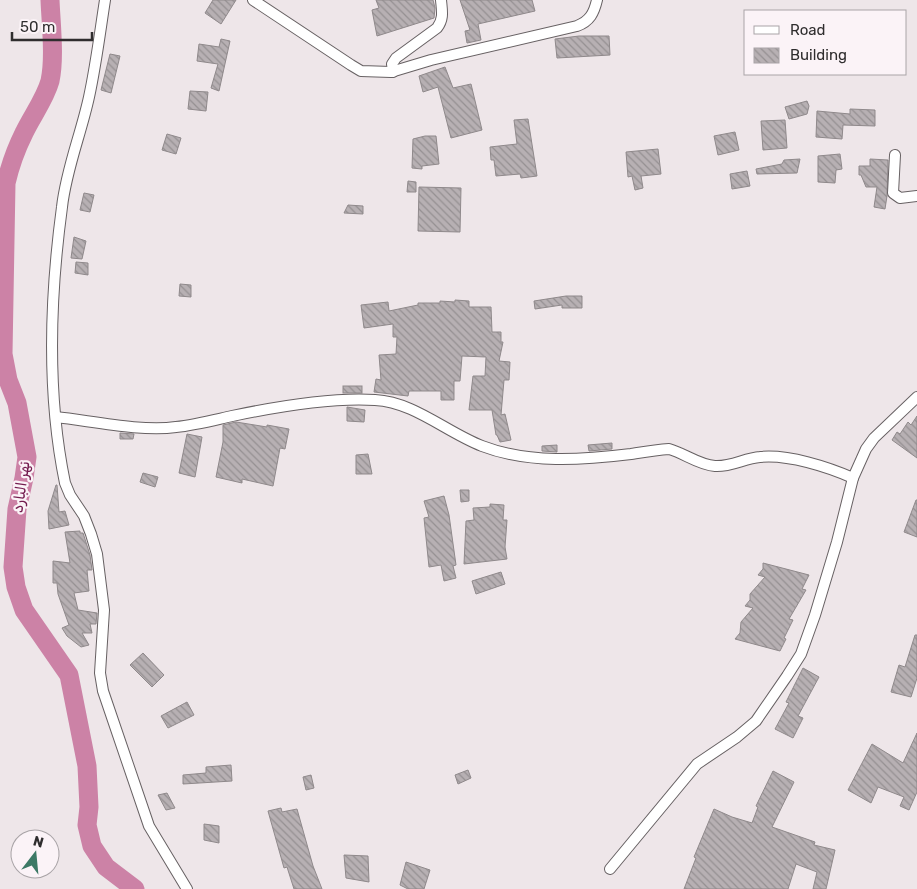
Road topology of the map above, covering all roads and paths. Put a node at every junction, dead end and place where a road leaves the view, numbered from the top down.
1 (105, 0) edge
2 (253, 0) edge
3 (441, 0) edge
4 (598, 0) edge
5 (393, 72) junction
6 (895, 155) dead end
7 (917, 196) edge
8 (917, 397) edge
9 (56, 417) junction
10 (853, 478) junction
11 (610, 870) dead end
12 (186, 889) edge

1 - 9 street
2 - 5 street
3 - 5 street
4 - 5 street
6 - 7 street
8 - 10 street
9 - 10 street
9 - 12 street
10 - 11 street

